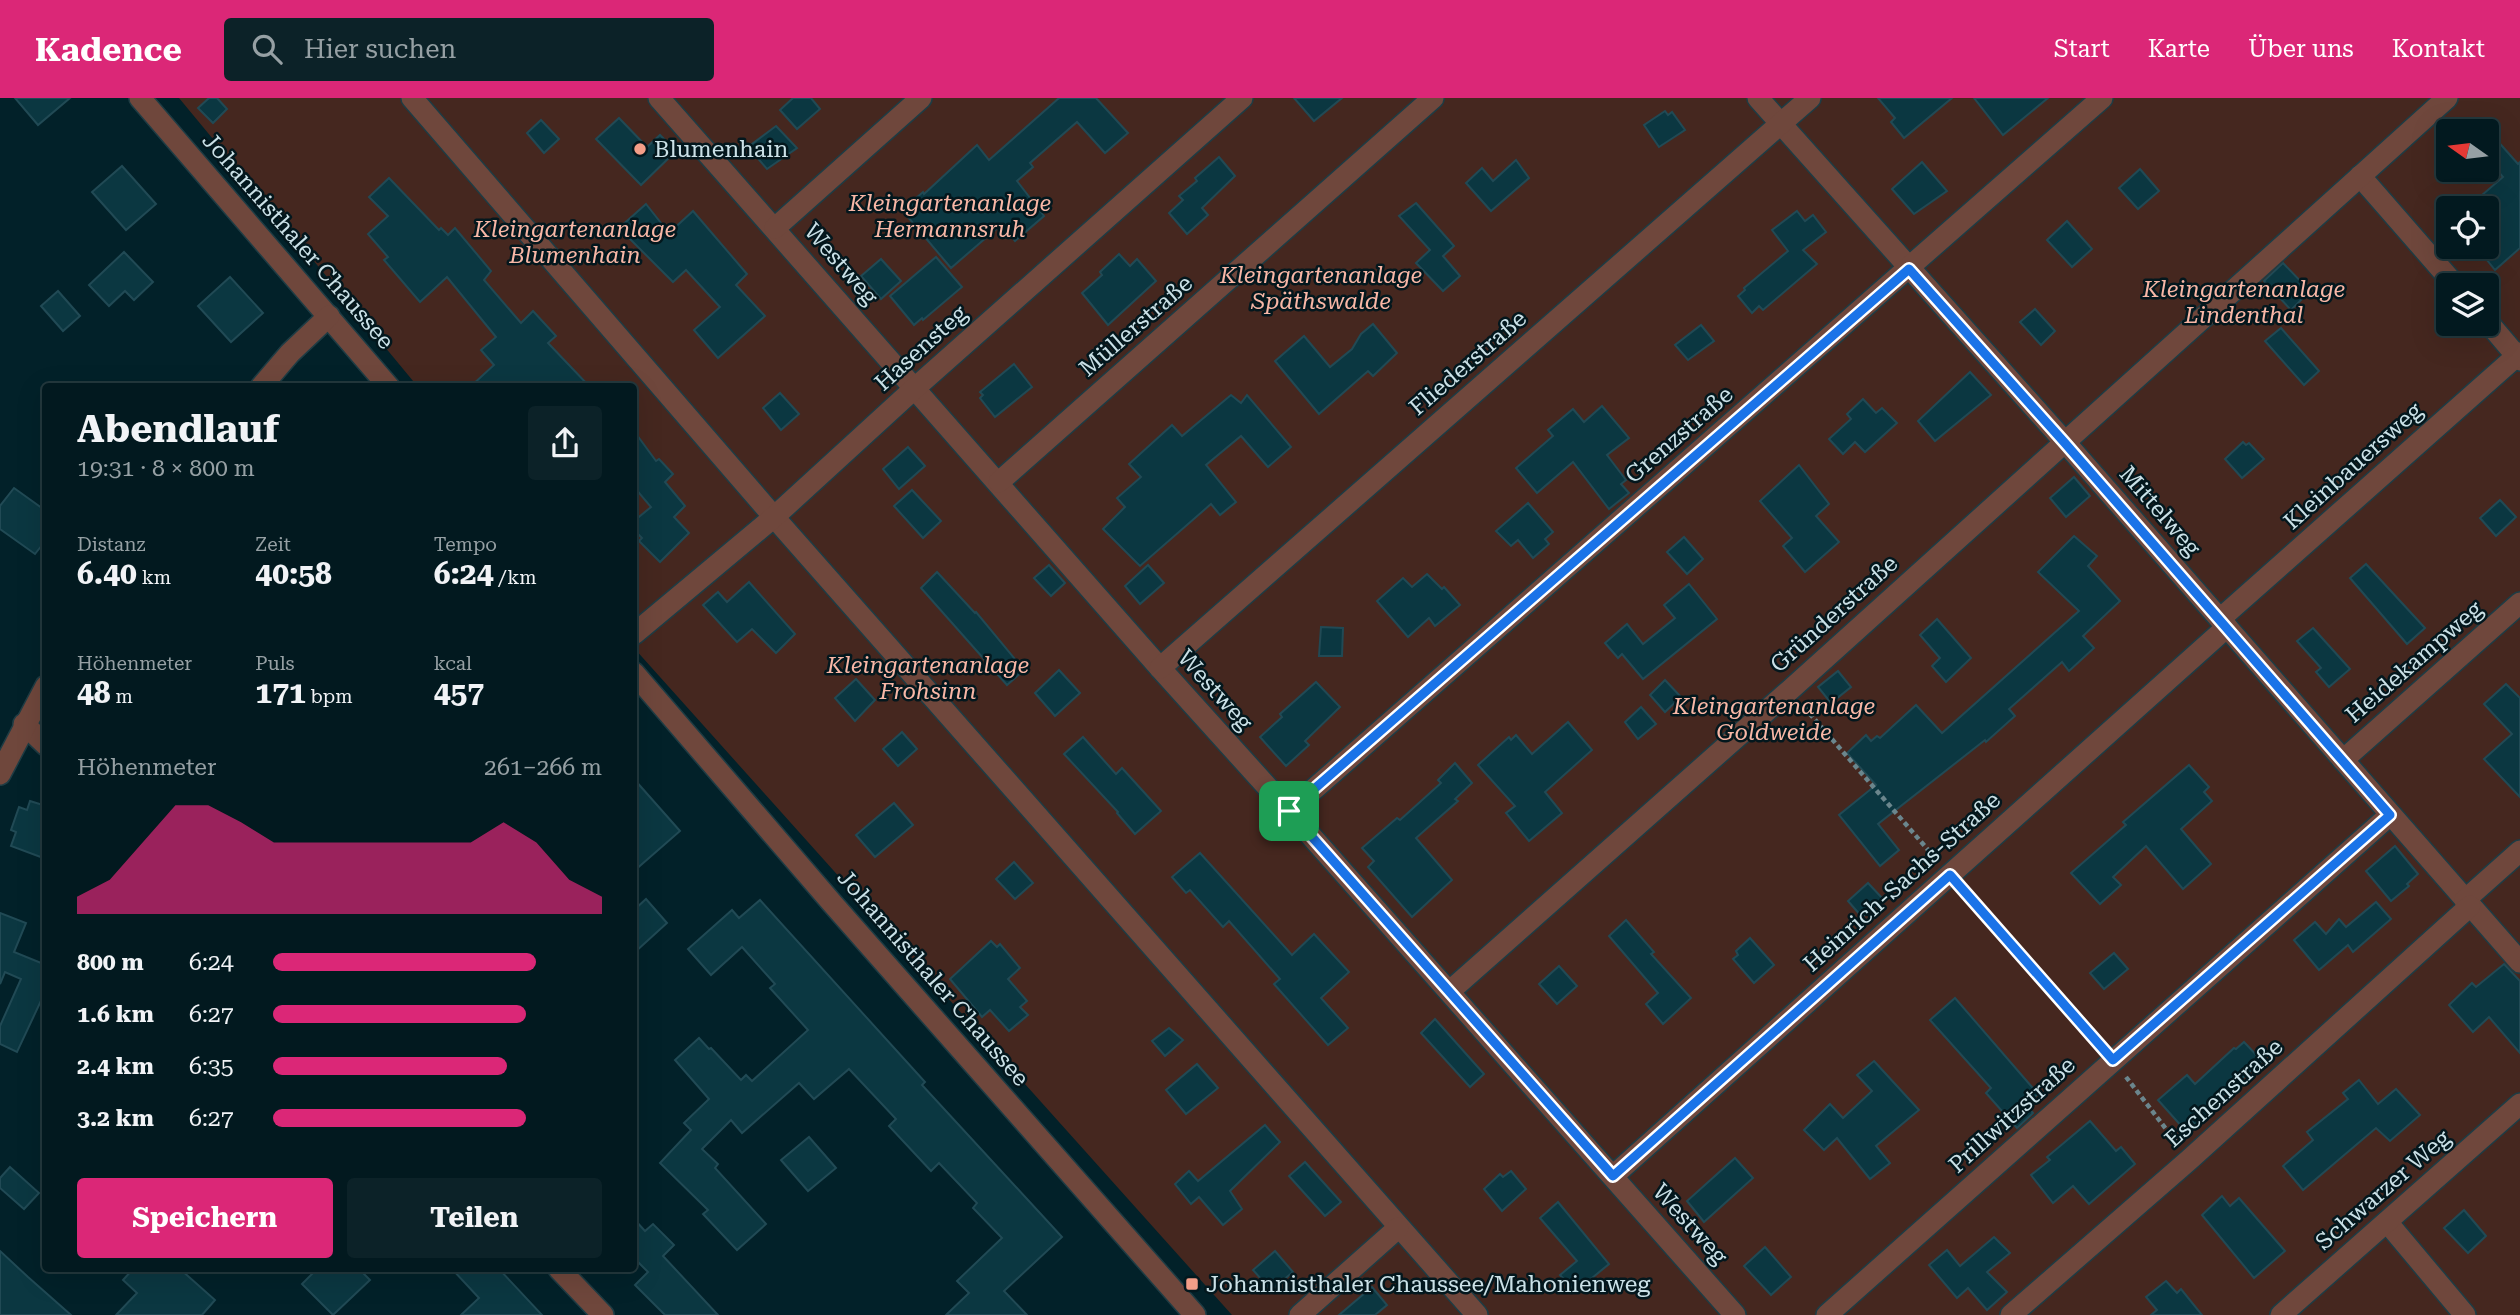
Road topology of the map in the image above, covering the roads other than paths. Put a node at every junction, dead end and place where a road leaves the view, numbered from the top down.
1 (140, 98) edge
2 (412, 98) edge
3 (659, 98) edge
4 (920, 98) edge
5 (1242, 98) edge
6 (1433, 98) edge
7 (1758, 98) edge
8 (1810, 98) edge
9 (2102, 98) edge
10 (2447, 98) edge
11 (1781, 124) junction
12 (2360, 176) junction
13 (775, 228) junction
14 (1909, 269) junction
15 (2445, 273) edge
16 (329, 316) junction
17 (2499, 334) edge
18 (2519, 356) edge
19 (264, 383) edge
20 (386, 383) edge
21 (915, 388) junction
22 (2064, 442) junction
23 (999, 482) junction
24 (774, 517) junction
25 (2520, 603) edge
26 (2224, 623) junction
27 (637, 631) edge
28 (1160, 668) junction
29 (637, 676) edge
30 (42, 694) edge
31 (24, 724) junction
32 (42, 741) edge
33 (2343, 760) junction
34 (0, 774) edge
35 (1289, 811) junction
36 (2390, 815) junction
37 (2520, 851) edge
38 (2467, 903) junction
39 (2520, 962) edge
40 (1450, 991) junction
41 (2520, 1104) edge
42 (1613, 1176) junction
43 (2387, 1222) junction
44 (1398, 1228) junction
45 (562, 1272) edge
46 (603, 1315) edge
47 (1195, 1315) edge
48 (1300, 1315) edge
49 (1477, 1315) edge
50 (1735, 1315) edge
51 (1827, 1315) edge
52 (2011, 1315) edge
53 (2281, 1315) edge
54 (2465, 1315) edge

1 - 16 street, Johannisthaler Chaussee
2 - 24 street
3 - 13 street, Westweg
4 - 13 street
5 - 21 street, Hasensteg
6 - 23 street, Müllerstraße
7 - 11 street, Mittelweg
8 - 11 street, Fliederstraße
9 - 14 street, Grenzstraße
10 - 12 street, Gründerstraße
11 - 14 street, Mittelweg
11 - 28 street, Fliederstraße
12 - 15 street
12 - 22 street, Gründerstraße
13 - 21 street, Westweg
14 - 22 street, Mittelweg
14 - 35 street, Grenzstraße
16 - 19 street
16 - 20 street, Johannisthaler Chaussee
17 - 18 street
18 - 26 street, Kleinbauersweg
21 - 23 street, Westweg
21 - 24 street, Hasensteg
22 - 26 street, Mittelweg
22 - 40 street, Gründerstraße
23 - 28 street, Westweg
24 - 27 street, Hasensteg
24 - 44 street
25 - 33 street, Heidekampweg
26 - 33 street, Mittelweg
26 - 42 street, Heinrich-Sachs-Straße
28 - 35 street, Westweg
29 - 47 street, Johannisthaler Chaussee
30 - 31 street
31 - 32 street
31 - 34 street
33 - 36 street, Mittelweg
35 - 40 street, Westweg
36 - 38 street, Mittelweg
36 - 51 street, Prillwitzstraße
37 - 38 street, Eschenstraße
38 - 39 street, Mittelweg
38 - 52 street, Eschenstraße
40 - 42 street, Westweg
41 - 43 street, Schwarzer Weg
42 - 50 street, Westweg
43 - 53 street, Schwarzer Weg
43 - 54 street
44 - 48 street
44 - 49 street
45 - 46 street

